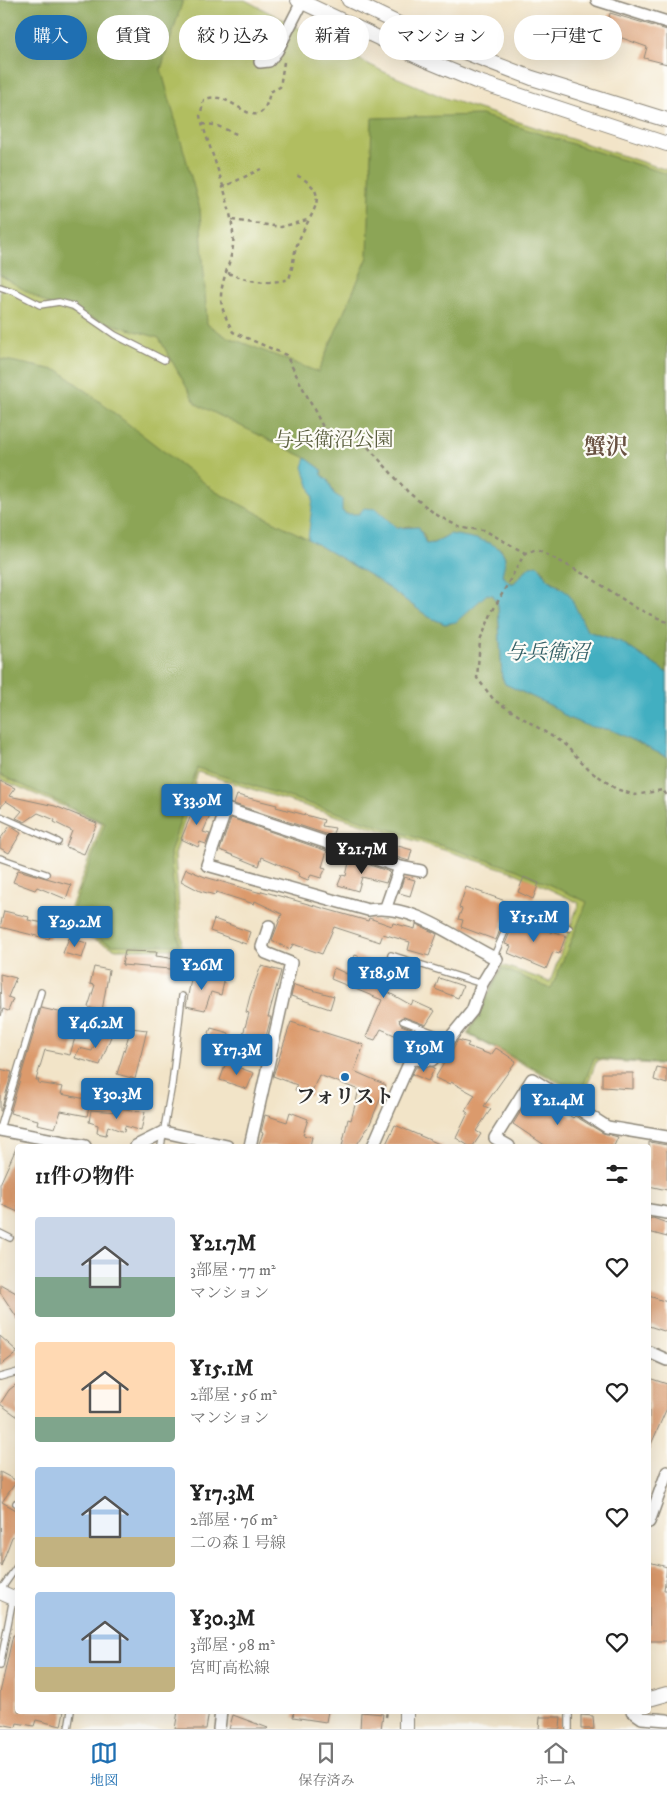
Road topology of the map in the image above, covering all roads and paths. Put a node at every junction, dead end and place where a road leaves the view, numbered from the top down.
1 (349, 0) edge
2 (597, 0) edge
3 (301, 1) edge
4 (667, 22) edge
5 (285, 60) edge
6 (260, 62) dead end
7 (667, 120) edge
8 (202, 124) junction
9 (239, 135) dead end
10 (667, 144) edge
11 (261, 169) dead end
12 (294, 174) dead end
13 (222, 188) junction
14 (308, 219) junction
15 (231, 220) junction
16 (228, 273) junction
17 (0, 287) edge
18 (164, 360) dead end
19 (525, 553) junction
20 (667, 622) edge
21 (667, 796) edge
22 (211, 802) dead end
23 (226, 809) junction
24 (0, 816) edge
25 (58, 842) dead end
26 (0, 858) edge
27 (400, 867) junction
28 (420, 871) dead end
29 (46, 874) dead end
30 (386, 907) junction
31 (269, 926) dead end
32 (568, 928) dead end
33 (391, 955) dead end
34 (493, 958) junction
35 (482, 984) junction
36 (41, 992) dead end
37 (182, 996) dead end
38 (403, 1021) dead end
39 (451, 1040) junction
40 (0, 1129) edge
41 (164, 1132) junction
42 (667, 1137) edge
43 (75, 1144) edge
44 (140, 1144) edge
45 (161, 1144) edge
46 (218, 1144) edge
47 (250, 1144) edge
48 (374, 1144) edge
49 (505, 1144) edge
50 (651, 1210) edge
51 (667, 1213) edge
52 (0, 1233) edge
53 (10, 1238) dead end
54 (651, 1353) edge
55 (667, 1360) edge
56 (15, 1373) edge
57 (0, 1377) edge
58 (667, 1475) edge
59 (651, 1517) edge
60 (15, 1570) edge
61 (0, 1592) edge
62 (15, 1599) edge
63 (1, 1658) edge
64 (0, 1666) edge
65 (667, 1694) edge
66 (651, 1698) edge
67 (71, 1714) edge
68 (220, 1714) edge
69 (387, 1714) edge
70 (406, 1714) edge
71 (569, 1714) edge
72 (636, 1714) edge
73 (386, 1718) dead end
74 (667, 1720) edge
75 (68, 1729) edge
76 (218, 1729) edge
77 (406, 1729) edge
78 (569, 1729) edge

1 - 7 street
2 - 4 street
3 - 6 street
3 - 10 street
5 - 8 path
8 - 9 path
8 - 13 path
11 - 13 path
12 - 14 path
13 - 15 path
14 - 15 path
14 - 16 path
15 - 16 path
16 - 19 path
17 - 18 lane
19 - 20 path
19 - 21 path
22 - 23 street
23 - 27 street
23 - 30 street
24 - 25 lane
26 - 29 lane
27 - 28 street
27 - 30 street
30 - 34 street
31 - 47 street
32 - 34 lane
33 - 35 lane
34 - 35 street
35 - 39 street
36 - 40 lane
37 - 41 lane
38 - 39 lane
39 - 48 street
40 - 43 street
41 - 44 street
41 - 45 lane
41 - 46 street
42 - 49 street
50 - 51 street
52 - 53 lane
54 - 55 street
56 - 57 lane
58 - 59 street
60 - 61 lane
61 - 62 street
62 - 63 lane
63 - 64 lane
65 - 66 street
67 - 75 lane
68 - 76 street
69 - 73 path
70 - 77 street
71 - 78 lane
72 - 74 street

